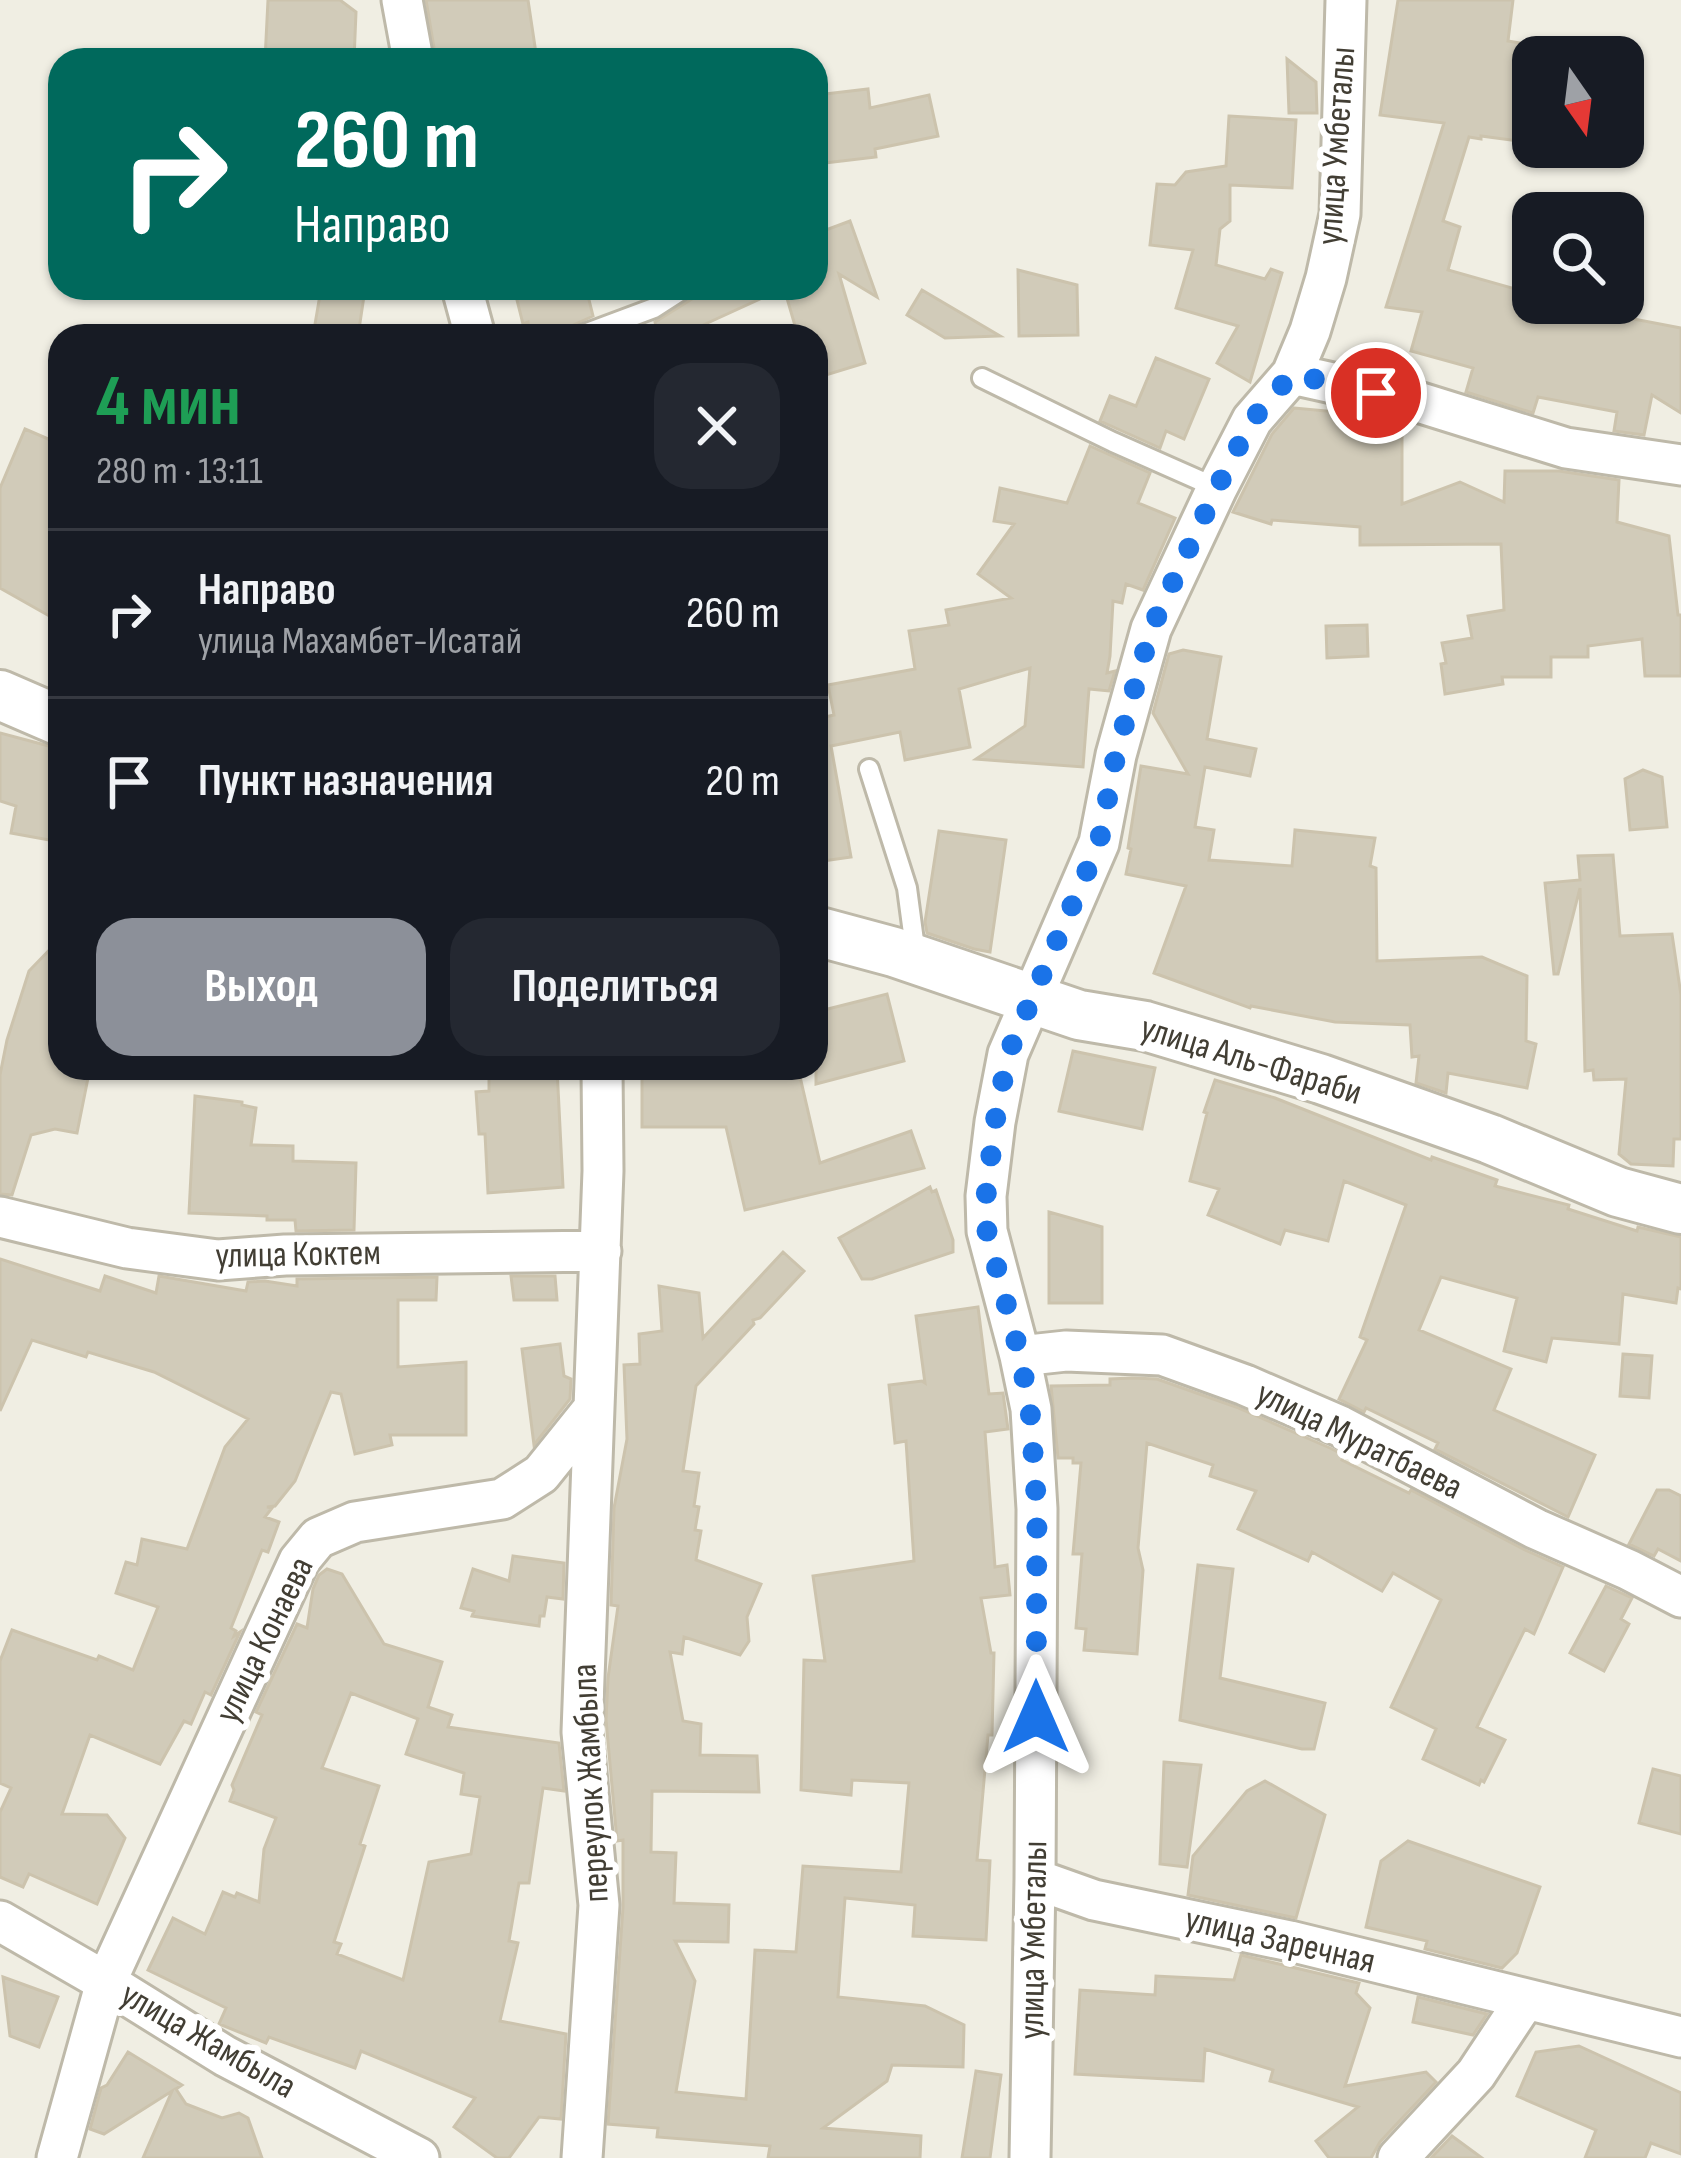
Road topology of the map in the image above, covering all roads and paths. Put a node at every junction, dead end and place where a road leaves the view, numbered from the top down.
1 (402, 0) edge
2 (1346, 0) edge
3 (411, 48) edge
4 (666, 300) edge
5 (611, 324) edge
6 (1292, 374) junction
7 (982, 378) dead end
8 (1681, 465) edge
9 (1217, 488) junction
10 (0, 695) edge
11 (48, 716) edge
12 (869, 769) dead end
13 (828, 934) edge
14 (916, 959) junction
15 (1031, 998) junction
16 (602, 1080) edge
17 (1681, 1209) edge
18 (0, 1217) edge
19 (601, 1251) junction
20 (1020, 1356) junction
21 (595, 1408) junction
22 (1681, 1597) edge
23 (1035, 1879) junction
24 (0, 1921) edge
25 (106, 1982) junction
26 (1526, 2000) junction
27 (1681, 2037) edge
28 (58, 2158) edge
29 (418, 2158) edge
30 (582, 2158) edge
31 (1030, 2158) edge
32 (1398, 2158) edge

1 - 3 street
2 - 6 street, улица Умбеталы
4 - 5 lane
6 - 8 street
6 - 9 street, улица Умбеталы
7 - 9 lane
9 - 15 street, улица Умбеталы
10 - 11 street
12 - 14 lane
13 - 14 street, улица Аль-Фараби
14 - 15 street, улица Аль-Фараби
15 - 17 street, улица Аль-Фараби
15 - 20 street, улица Умбеталы
16 - 19 street
18 - 19 street, улица Коктем
19 - 21 street
20 - 22 street, улица Муратбаева
20 - 23 street, улица Умбеталы
21 - 25 street, улица Конаева
21 - 30 street, переулок Жамбыла
23 - 26 street, улица Заречная
23 - 31 street, улица Умбеталы
24 - 25 street, улица Жамбыла
25 - 28 street, улица Конаева
25 - 29 street, улица Жамбыла
26 - 27 street, улица Заречная
26 - 32 street

